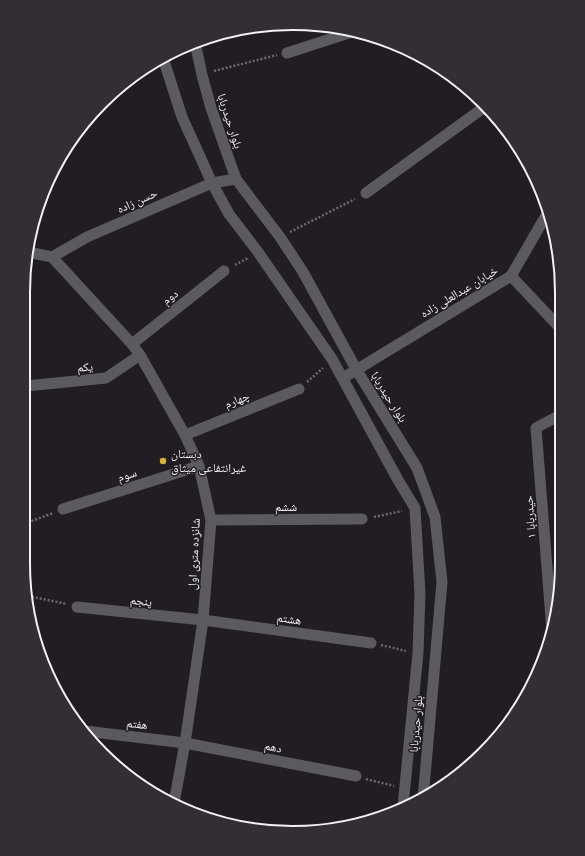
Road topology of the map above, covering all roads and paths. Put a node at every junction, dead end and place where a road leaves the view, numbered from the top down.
1 (343, 35) edge
2 (196, 48) edge
3 (287, 53) joint
4 (165, 63) edge
5 (202, 75) junction
6 (481, 110) edge
7 (236, 180) junction
8 (212, 183) junction
9 (366, 193) joint
10 (544, 219) edge
11 (280, 237) junction
12 (258, 252) junction
13 (33, 253) edge
14 (52, 257) junction
15 (224, 272) joint
16 (512, 276) junction
17 (555, 323) edge
18 (132, 344) junction
19 (140, 355) junction
20 (332, 359) junction
21 (356, 369) junction
22 (343, 378) junction
23 (30, 386) edge
24 (299, 389) joint
25 (555, 418) edge
26 (185, 435) junction
27 (199, 466) junction
28 (415, 508) junction
29 (63, 509) joint
30 (362, 519) joint
31 (211, 520) junction
32 (30, 522) edge
33 (32, 597) edge
34 (77, 606) joint
35 (551, 612) edge
36 (203, 620) junction
37 (371, 643) joint
38 (418, 653) junction
39 (91, 732) edge
40 (185, 743) junction
41 (356, 776) joint
42 (406, 789) junction
43 (424, 791) edge
44 (175, 798) edge
45 (404, 801) edge

1 - 3 street
2 - 5 street, بلوار حیدربابا
3 - 5 path
4 - 8 street, بلوار حیدربابا
5 - 7 street, بلوار حیدربابا
6 - 9 street
7 - 8 street, حسن زاده
7 - 11 street, بلوار حیدربابا
8 - 12 street, بلوار حیدربابا
8 - 14 street, حسن زاده
9 - 11 path
10 - 16 street, خیابان عبدالعلی زاده
11 - 21 street, بلوار حیدربابا
12 - 15 path
12 - 20 street, بلوار حیدربابا
13 - 14 street
14 - 18 street, شانزده متری اول
15 - 18 street, دوم
16 - 17 street
16 - 21 street, خیابان عبدالعلی زاده
18 - 19 street, شانزده متری اول
19 - 23 street, یکم
19 - 26 street, شانزده متری اول
20 - 22 street, بلوار حیدربابا
20 - 24 path
21 - 22 street, خیابان عبدالعلی زاده
21 - 43 street, بلوار حیدربابا
22 - 28 street, بلوار حیدربابا
24 - 26 street, چهارم
25 - 35 street, حیدربابا ۱
26 - 27 street, شانزده متری اول
27 - 29 street, سوم
27 - 31 street, شانزده متری اول
28 - 30 path
28 - 38 street, بلوار حیدربابا
29 - 32 path
30 - 31 street, ششم
31 - 36 street, شانزده متری اول
33 - 34 path
34 - 36 street, پنجم
36 - 37 street, هشتم
36 - 40 street, شانزده متری اول
37 - 38 path
38 - 42 street, بلوار حیدربابا
39 - 40 street, هفتم
40 - 41 street, دهم
40 - 44 street, شانزده متری اول
41 - 42 path
42 - 45 street, بلوار حیدربابا

